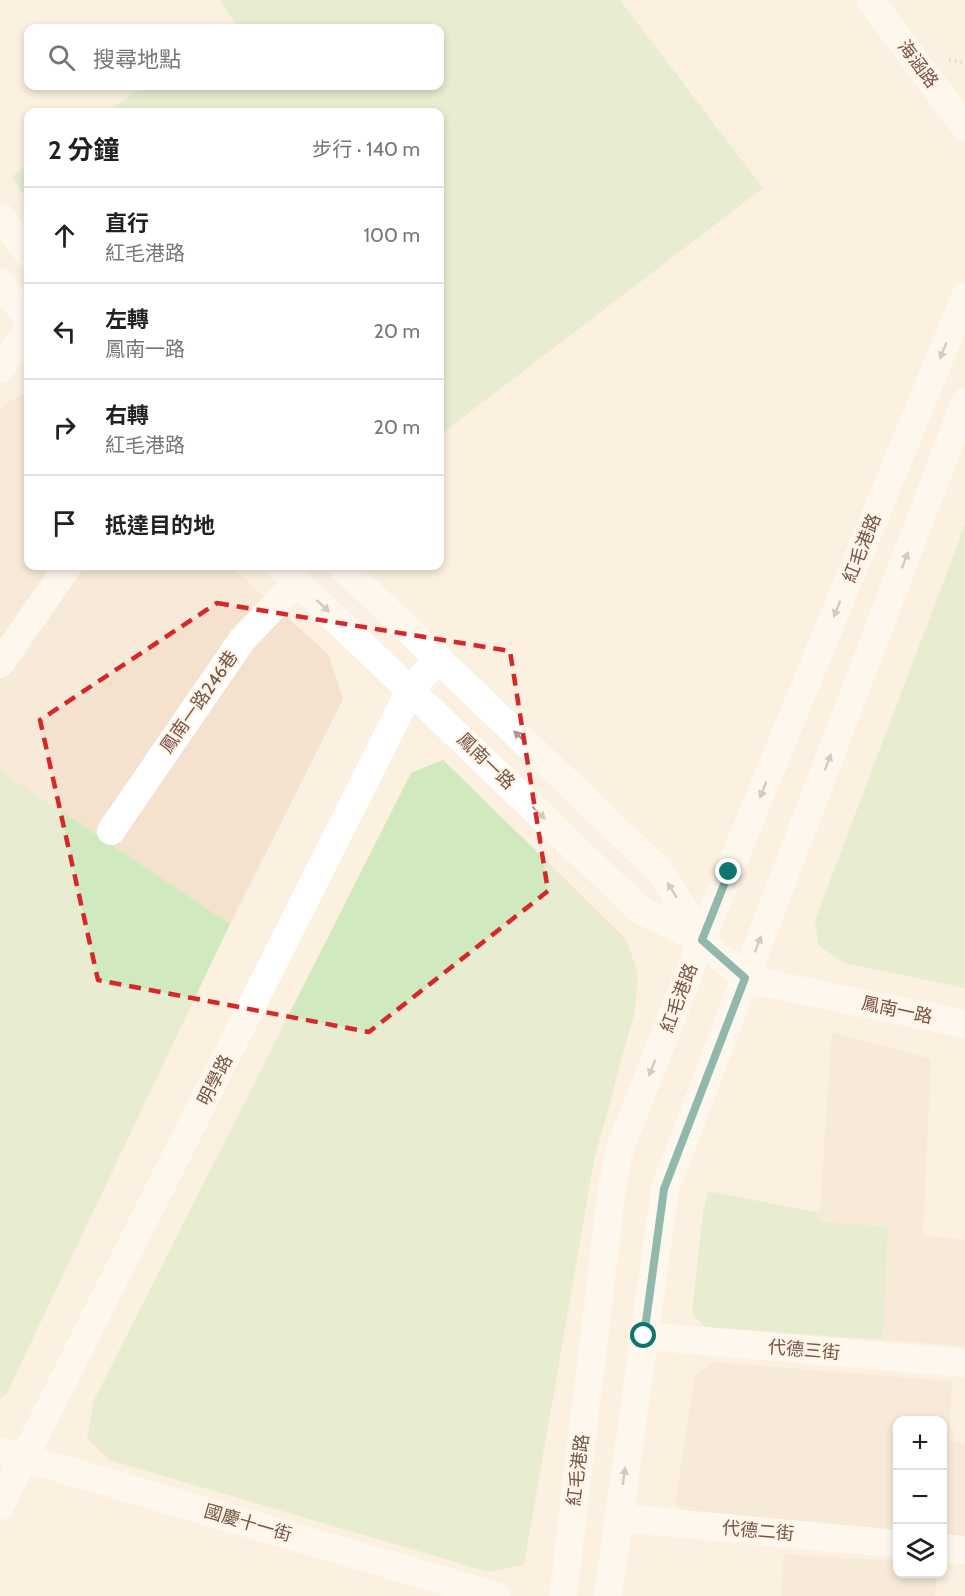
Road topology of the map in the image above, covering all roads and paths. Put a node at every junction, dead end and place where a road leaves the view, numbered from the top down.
1 (870, 0) edge
2 (965, 128) edge
3 (0, 216) edge
4 (24, 248) edge
5 (0, 282) edge
6 (965, 297) edge
7 (24, 313) edge
8 (24, 336) edge
9 (0, 369) edge
10 (965, 402) edge
11 (65, 570) edge
12 (345, 570) edge
13 (289, 574) edge
14 (438, 659) junction
15 (0, 664) edge
16 (411, 688) junction
17 (111, 831) dead end
18 (702, 940) junction
19 (745, 978) junction
20 (965, 1024) edge
21 (644, 1336) junction
22 (965, 1363) edge
23 (13, 1455) edge
24 (0, 1506) edge
25 (618, 1518) junction
26 (893, 1544) edge
27 (947, 1548) edge
28 (965, 1550) edge
29 (496, 1596) edge
30 (563, 1596) edge
31 (608, 1596) edge

1 - 2 street, 海涵路
3 - 4 street
5 - 7 street
6 -> 18 street, 紅毛港路
8 - 9 street
19 -> 10 street
11 - 15 street
12 - 14 street, 鳳南一路
13 -> 16 street, 鳳南一路
13 - 17 street, 鳳南一路246巷
14 - 16 street, 明學路
18 -> 14 street, 鳳南一路
16 -> 18 street, 鳳南一路
16 - 23 street, 明學路
18 - 19 street, 鳳南一路
18 -> 30 street, 紅毛港路
19 - 20 street, 鳳南一路
19 - 21 street
21 - 22 street, 代德三街
25 -> 21 street
23 - 24 street, 明學路
23 - 29 street, 國慶十一街
25 - 26 street, 代德二街
25 - 31 street
27 - 28 street

